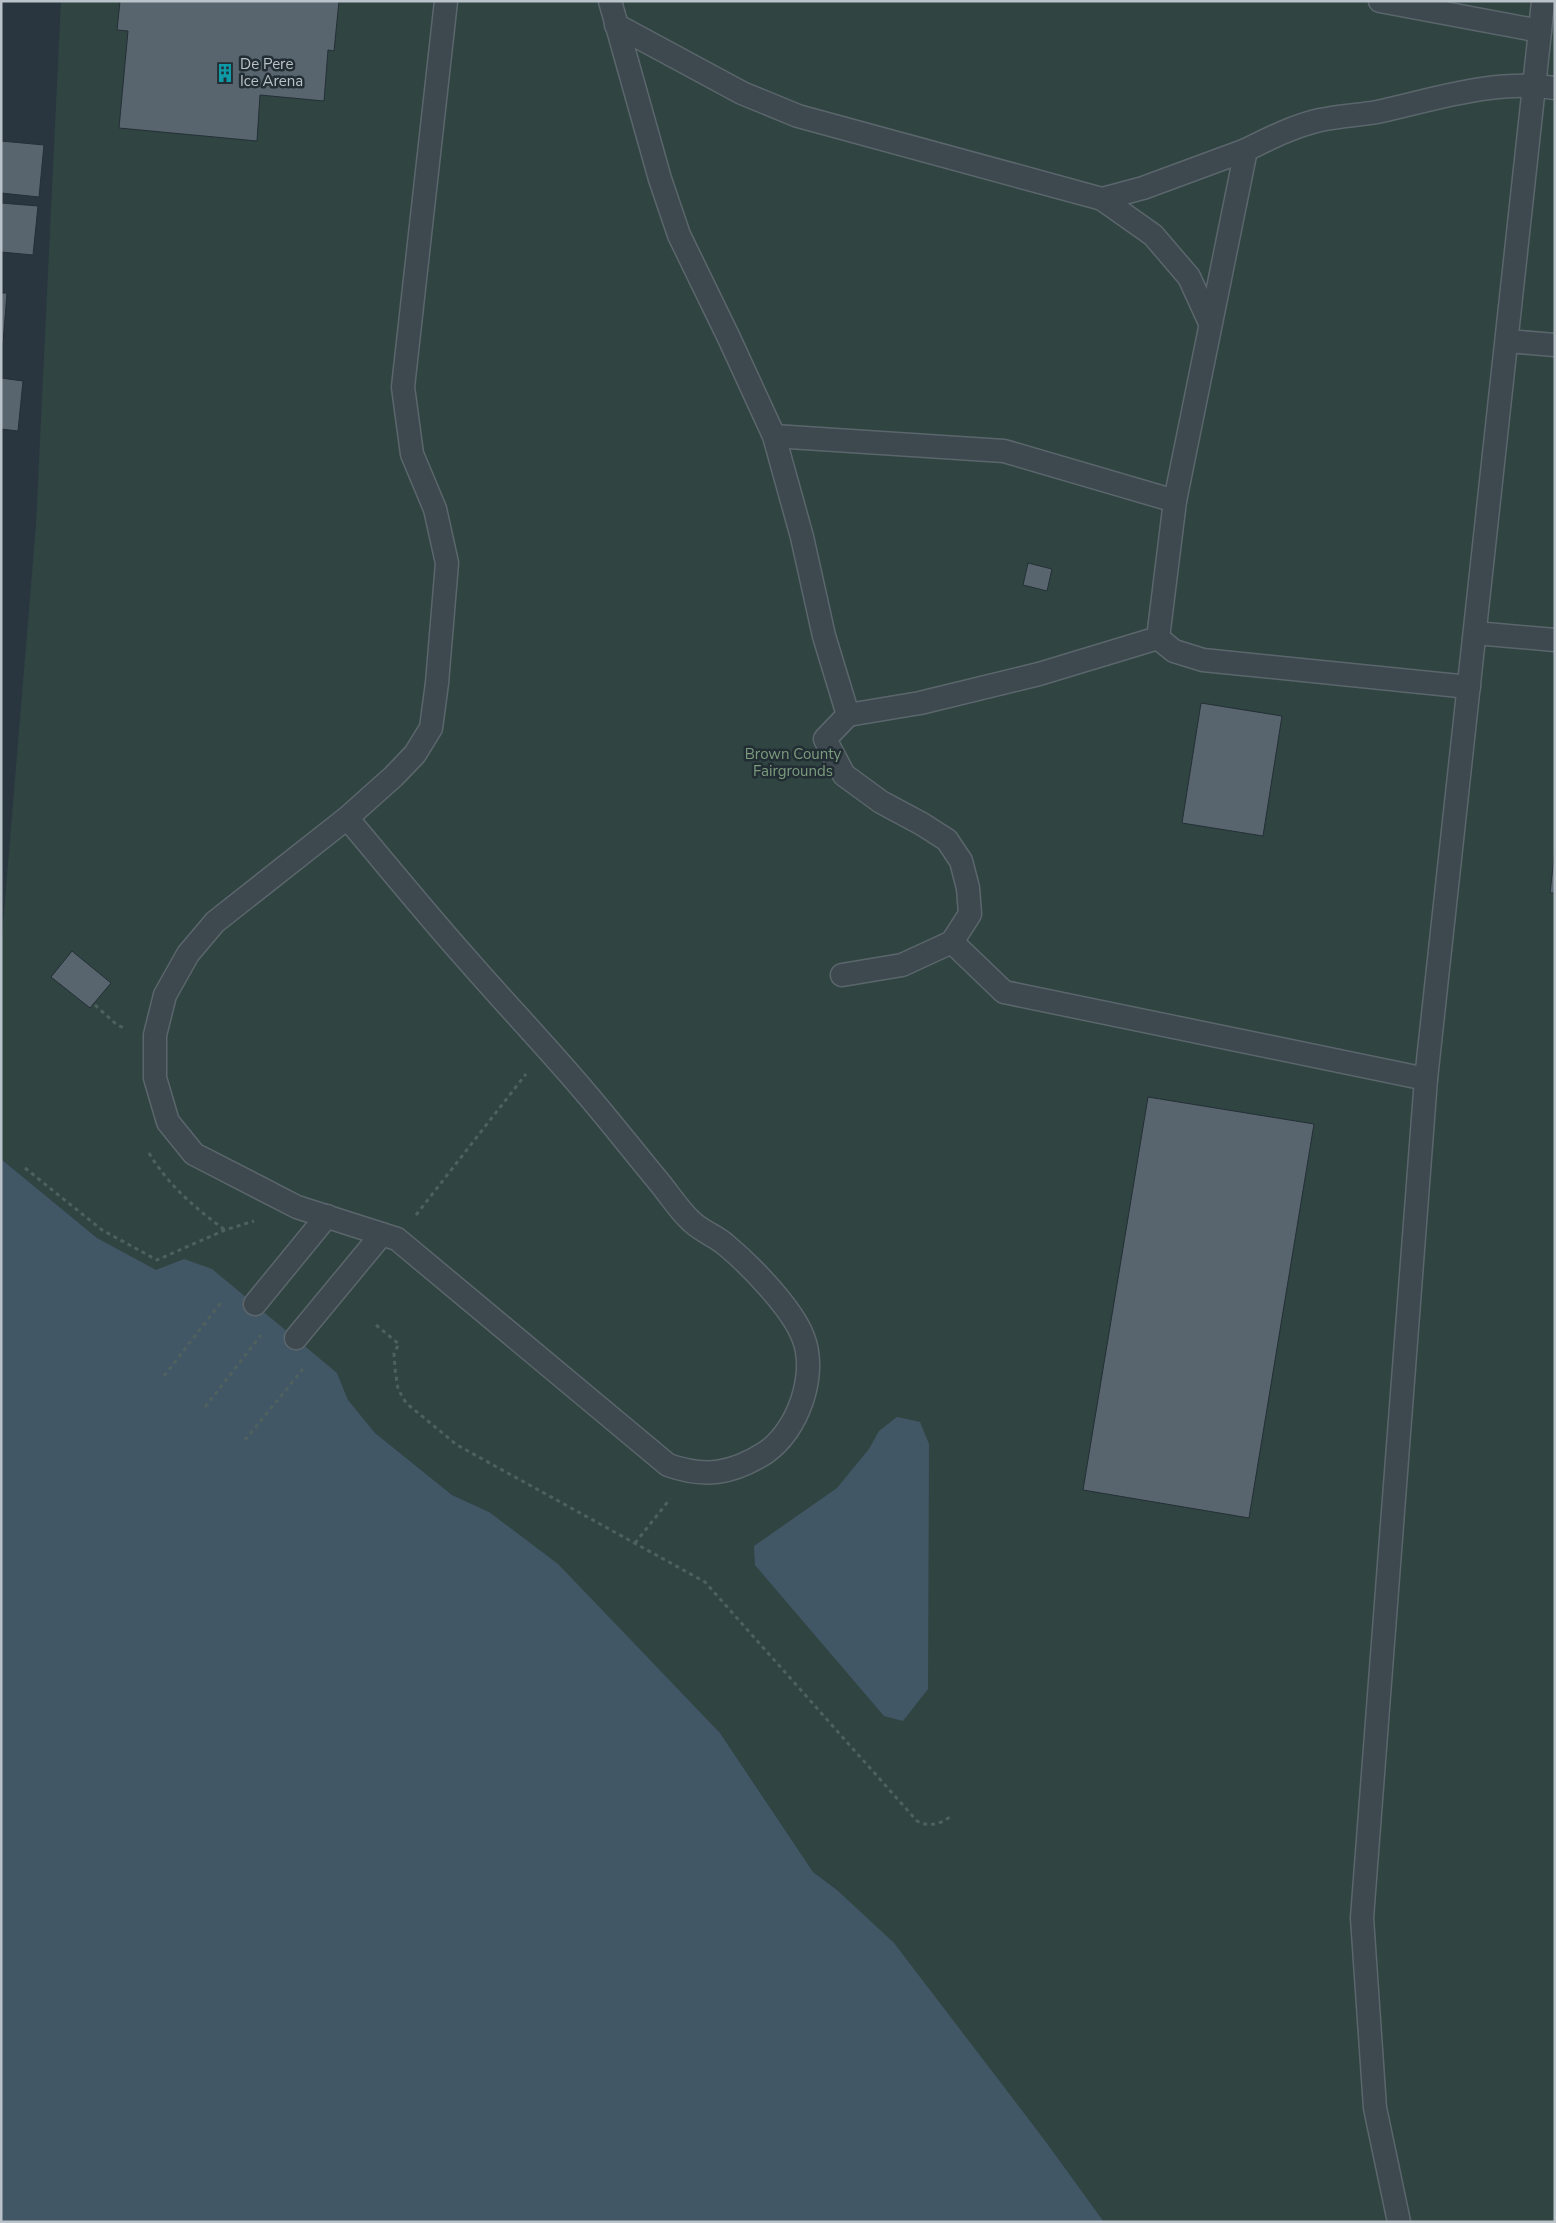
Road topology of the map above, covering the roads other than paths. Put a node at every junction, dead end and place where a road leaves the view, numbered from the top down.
1 (446, 1) edge
2 (610, 1) edge
3 (1380, 1) edge
4 (1543, 1) edge
5 (616, 25) junction
6 (1540, 31) junction
7 (1545, 86) edge
8 (1246, 150) junction
9 (1102, 199) junction
10 (1210, 323) junction
11 (1507, 341) junction
12 (1555, 345) edge
13 (774, 436) junction
14 (1175, 501) junction
15 (1475, 633) junction
16 (1158, 638) junction
17 (1555, 640) edge
18 (1469, 687) junction
19 (848, 715) junction
20 (346, 818) junction
21 (952, 942) junction
22 (842, 975) dead end
23 (1426, 1078) junction
24 (327, 1216) junction
25 (389, 1237) junction
26 (255, 1304) dead end
27 (296, 1338) dead end
28 (1399, 2222) edge

1 - 20 lane
2 - 5 lane
3 - 6 lane
4 - 6 lane
5 - 9 lane
5 - 13 lane
6 - 7 lane
7 - 8 lane
7 - 11 lane
8 - 9 lane
8 - 10 lane
9 - 10 lane
10 - 14 lane
11 - 12 lane
11 - 15 lane
13 - 14 lane
13 - 19 lane
14 - 16 lane
15 - 17 lane
15 - 18 lane
16 - 18 lane
16 - 19 lane
18 - 23 lane
19 - 21 lane
20 - 24 lane
20 - 25 lane
21 - 22 lane
21 - 23 lane
23 - 28 lane
24 - 25 lane
24 - 26 lane
25 - 27 lane

